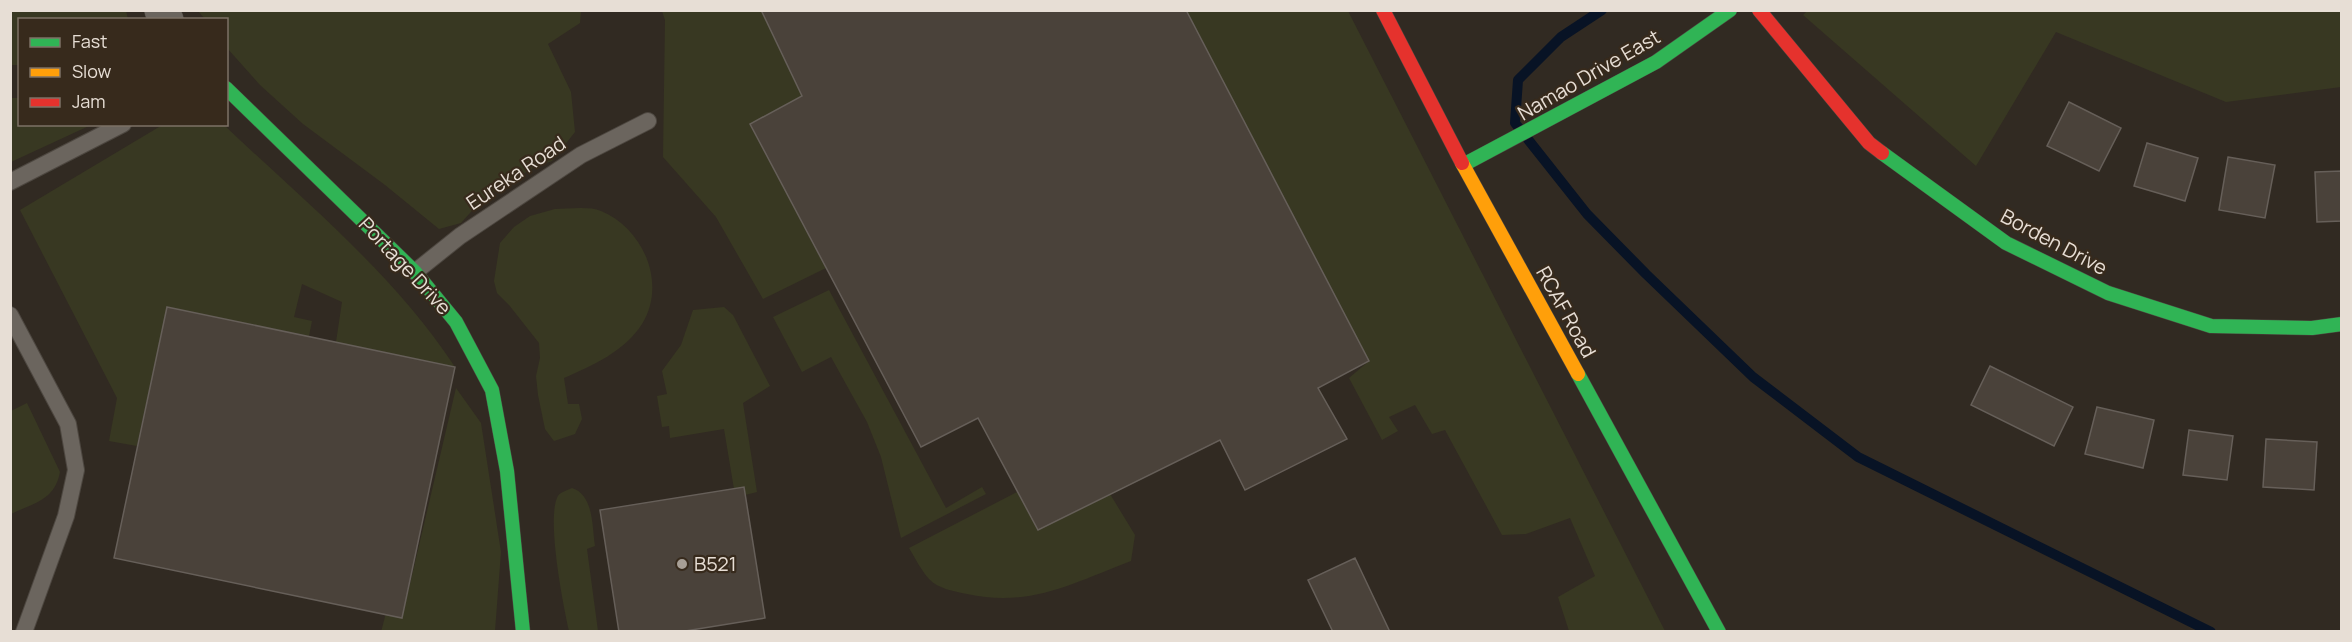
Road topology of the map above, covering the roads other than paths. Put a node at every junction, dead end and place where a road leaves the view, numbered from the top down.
1 (1383, 10) edge
2 (1730, 10) edge
3 (1759, 10) edge
4 (228, 89) edge
5 (648, 121) dead end
6 (119, 126) edge
7 (1464, 165) junction
8 (10, 182) edge
9 (415, 272) junction
10 (10, 315) edge
11 (2342, 324) edge
12 (24, 632) edge
13 (523, 632) edge
14 (1719, 632) edge

1 - 7 street, RCAF Road
2 - 7 street, Namao Drive East
3 - 11 street, Borden Drive
4 - 9 street, Portage Drive
5 - 9 lane, Eureka Road
6 - 8 lane
7 - 14 street, RCAF Road
9 - 13 street, Portage Drive
10 - 12 lane

